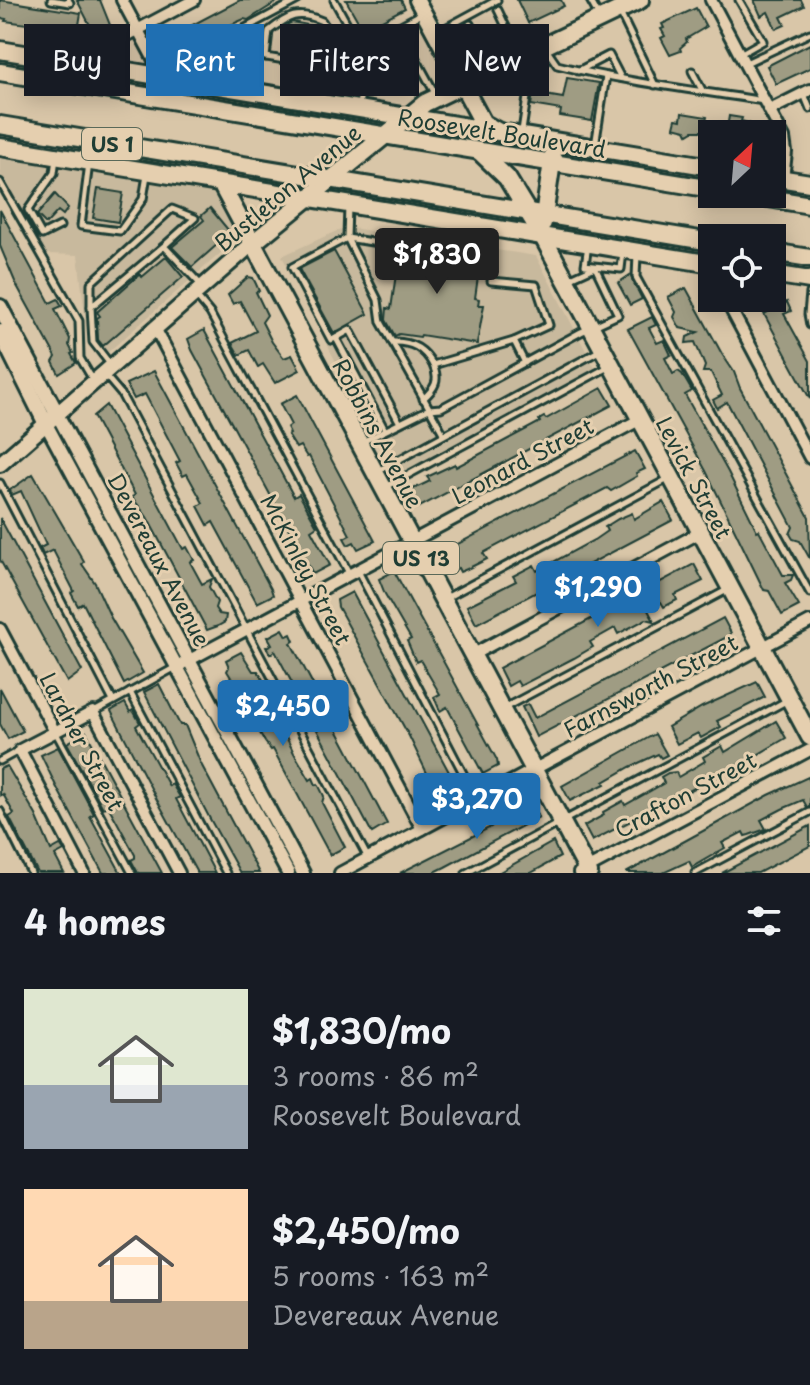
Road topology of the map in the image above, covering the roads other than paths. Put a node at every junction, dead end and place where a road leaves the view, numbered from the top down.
1 (51, 0) edge
2 (68, 0) edge
3 (122, 0) edge
4 (194, 0) edge
5 (298, 0) edge
6 (334, 0) edge
7 (497, 0) edge
8 (590, 0) edge
9 (640, 0) edge
10 (711, 0) edge
11 (739, 0) edge
12 (420, 6) edge
13 (498, 10) dead end
14 (619, 10) junction
15 (600, 19) junction
16 (253, 24) edge
17 (324, 24) edge
18 (347, 24) edge
19 (400, 24) edge
20 (453, 24) edge
21 (505, 24) edge
22 (138, 30) junction
23 (810, 33) edge
24 (130, 34) edge
25 (435, 34) edge
26 (549, 44) edge
27 (146, 45) edge
28 (0, 50) edge
29 (549, 53) edge
30 (24, 54) edge
31 (266, 57) joint
32 (280, 59) edge
33 (743, 59) junction
34 (419, 64) edge
35 (578, 71) junction
36 (692, 71) dead end
37 (0, 72) edge
38 (606, 76) junction
39 (622, 79) junction
40 (656, 85) junction
41 (702, 91) junction
42 (807, 92) edge
43 (264, 94) edge
44 (322, 96) edge
45 (360, 96) edge
46 (468, 96) edge
47 (527, 96) edge
48 (437, 97) joint
49 (321, 103) junction
50 (768, 105) junction
51 (358, 109) junction
52 (810, 109) edge
53 (407, 117) junction
54 (775, 120) edge
55 (0, 125) edge
56 (500, 132) junction
57 (384, 135) junction
58 (521, 136) junction
59 (556, 142) junction
60 (0, 147) edge
61 (595, 148) junction
62 (478, 150) junction
63 (56, 157) junction
64 (90, 162) junction
65 (552, 162) junction
66 (698, 165) edge
67 (148, 172) junction
68 (329, 179) junction
69 (786, 179) edge
70 (0, 182) edge
71 (810, 183) edge
72 (221, 184) junction
73 (698, 187) edge
74 (307, 198) junction
75 (348, 205) junction
76 (535, 213) junction
77 (60, 226) dead end
78 (543, 237) junction
79 (347, 238) junction
80 (698, 240) edge
81 (253, 243) junction
82 (588, 244) junction
83 (164, 246) junction
84 (403, 247) dead end
85 (630, 251) junction
86 (786, 254) edge
87 (810, 258) edge
88 (698, 265) edge
89 (810, 265) edge
90 (595, 267) junction
91 (786, 267) edge
92 (786, 276) edge
93 (566, 280) junction
94 (810, 280) edge
95 (491, 281) dead end
96 (198, 290) junction
97 (810, 293) edge
98 (91, 307) junction
99 (732, 312) edge
100 (1, 319) edge
101 (810, 325) edge
102 (155, 328) junction
103 (591, 329) junction
104 (336, 338) junction
105 (514, 341) junction
106 (392, 342) junction
107 (602, 349) junction
108 (525, 363) junction
109 (433, 365) junction
110 (610, 366) junction
111 (103, 373) junction
112 (423, 399) junction
113 (429, 409) junction
114 (52, 419) junction
115 (639, 420) junction
116 (400, 423) junction
117 (385, 430) junction
118 (443, 433) junction
119 (360, 443) junction
120 (810, 458) edge
121 (0, 463) edge
122 (375, 472) junction
123 (670, 478) junction
124 (0, 483) edge
125 (383, 488) junction
126 (699, 533) junction
127 (412, 541) junction
128 (354, 572) junction
129 (731, 588) junction
130 (810, 593) edge
131 (443, 599) junction
132 (301, 600) junction
133 (810, 622) edge
134 (0, 629) edge
135 (246, 630) junction
136 (763, 648) junction
137 (472, 655) junction
138 (183, 663) junction
139 (130, 692) junction
140 (790, 699) junction
141 (113, 701) junction
142 (502, 710) junction
143 (93, 712) junction
144 (55, 732) junction
145 (810, 737) edge
146 (20, 750) junction
147 (810, 750) edge
148 (0, 761) edge
149 (534, 770) junction
150 (477, 800) junction
151 (0, 811) edge
152 (810, 812) edge
153 (561, 821) junction
154 (422, 829) junction
155 (368, 858) junction
156 (585, 872) edge
157 (31, 873) edge
158 (84, 873) edge
159 (132, 873) edge
160 (179, 873) edge
161 (226, 873) edge
162 (288, 873) edge
163 (303, 873) edge
164 (340, 873) edge
165 (466, 873) edge
166 (695, 873) edge

1 - 2 lane
3 - 22 street
4 - 22 street
5 - 16 lane
6 - 18 lane
7 - 20 lane
8 - 15 lane
9 - 14 main road, Bustleton Avenue
10 - 33 street
11 - 33 lane
12 - 19 lane
12 - 25 main road
13 - 21 lane
14 - 15 main road, Bustleton Avenue
14 - 40 lane
15 - 26 main road, Bustleton Avenue
17 - 31 lane
22 - 24 street
22 - 27 street
23 - 33 lane
28 - 30 main road, Roosevelt Boulevard
29 - 35 lane
31 - 32 lane
33 - 50 street
34 - 48 lane
35 - 38 lane
35 - 39 lane
36 - 41 lane
37 - 57 main road, Roosevelt Boulevard / US 1
38 - 39 lane
38 - 61 lane
39 - 40 lane
40 - 41 lane
41 - 50 lane
42 - 50 street
42 - 52 lane
43 - 49 main road, Roosevelt Boulevard
44 - 49 lane
45 - 51 lane
46 - 56 main road
47 - 58 lane
48 - 53 main road, Bustleton Avenue
49 - 51 main road, Roosevelt Boulevard
50 - 54 street
51 - 53 main road, Roosevelt Boulevard
53 - 56 main road, Roosevelt Boulevard
53 - 57 main road, Bustleton Avenue
55 - 68 main road, US 1
56 - 58 main road, Roosevelt Boulevard
57 - 62 main road, Roosevelt Boulevard / US 1
57 - 68 main road, Bustleton Avenue
58 - 59 main road, Roosevelt Boulevard
59 - 61 main road, Roosevelt Boulevard
59 - 65 main road, Levick Street
60 - 63 main road, US 1
61 - 66 main road, Roosevelt Boulevard
62 - 65 main road, Roosevelt Boulevard / US 1
62 - 76 main road
63 - 64 main road, US 1
63 - 77 lane
64 - 67 main road, US 1
64 - 67 lane
65 - 73 main road, Roosevelt Boulevard / US 1
65 - 76 main road, Levick Street
67 - 72 main road, US 1
68 - 74 main road, Bustleton Avenue
68 - 76 main road, US 1
69 - 71 main road
70 - 111 lane
72 - 74 main road, US 1
72 - 81 main road, Robbins Avenue / US 13
74 - 75 main road, US 1
74 - 81 main road, Bustleton Avenue
75 - 78 main road, US 1
75 - 79 lane
76 - 78 main road, Levick Street
76 - 80 main road, US 1
78 - 82 main road, US 1
78 - 93 main road, Levick Street
79 - 84 lane
79 - 104 lane
79 - 106 lane
81 - 96 main road, Bustleton Avenue
81 - 119 main road, Robbins Avenue / US 13
82 - 85 main road, US 1
82 - 90 lane
83 - 96 lane
83 - 98 lane
83 - 98 lane
85 - 88 main road, US 1
85 - 90 lane
85 - 130 lane
86 - 87 main road
89 - 91 main road
90 - 93 lane
90 - 103 lane
92 - 94 main road
93 - 103 main road, Levick Street
95 - 105 lane
96 - 102 main road, Bustleton Avenue
96 - 128 lane
97 - 101 lane
98 - 111 lane
99 - 120 street
100 - 114 main road, Devereaux Avenue
102 - 111 main road, Bustleton Avenue
102 - 132 street, McKinley Street
103 - 107 main road, Levick Street
103 - 108 lane
104 - 116 lane
104 - 117 lane
105 - 108 lane
105 - 109 lane
106 - 109 lane
106 - 112 lane
107 - 110 main road, Levick Street
107 - 118 lane
108 - 113 lane
109 - 112 lane
110 - 115 main road, Levick Street
110 - 125 lane
111 - 114 main road, Bustleton Avenue
111 - 135 lane
112 - 113 lane
113 - 116 lane
113 - 118 lane
114 - 121 main road, Bustleton Avenue
114 - 138 street, Devereaux Avenue
115 - 123 main road, Levick Street
115 - 127 street, Leonard Street
116 - 117 lane
117 - 119 lane
118 - 122 lane
119 - 122 main road, Robbins Avenue / US 13
122 - 125 main road, Robbins Avenue / US 13
123 - 126 main road, Levick Street
123 - 131 lane
124 - 141 lane
125 - 127 main road, Robbins Avenue / US 13
126 - 129 main road, Levick Street
126 - 137 street
127 - 128 street, Leonard Street
127 - 131 main road, Robbins Avenue / US 13
128 - 132 street, Leonard Street
128 - 150 lane
129 - 136 main road, Levick Street
129 - 142 lane
131 - 137 main road, Robbins Avenue / US 13
132 - 135 street, Leonard Street
132 - 154 street, McKinley Street
133 - 136 street, Farnsworth Street
134 - 144 street, Lardner Street
135 - 138 street, Leonard Street
135 - 155 lane
136 - 140 main road, Levick Street
136 - 149 street, Farnsworth Street
137 - 142 main road, Robbins Avenue / US 13
138 - 139 lane, Leonard Street
138 - 162 street, Devereaux Avenue
138 - 163 street, Devereaux Avenue
139 - 141 lane, Leonard Street
139 - 161 lane
140 - 145 main road, Levick Street
140 - 153 lane
141 - 143 lane, Leonard Street
142 - 149 main road, Robbins Avenue / US 13
143 - 144 street, Leonard Street
143 - 160 street
144 - 146 street, Leonard Street
144 - 159 lane, Lardner Street
146 - 148 lane, Leonard Street
146 - 158 street
147 - 156 street, Crafton Street
149 - 150 street, Farnsworth Street
149 - 153 main road, Robbins Avenue / US 13
150 - 154 street, Farnsworth Street
151 - 157 lane
152 - 166 lane
153 - 156 main road, Robbins Avenue / US 13
153 - 165 lane
154 - 155 street, Farnsworth Street
155 - 164 street, Farnsworth Street

